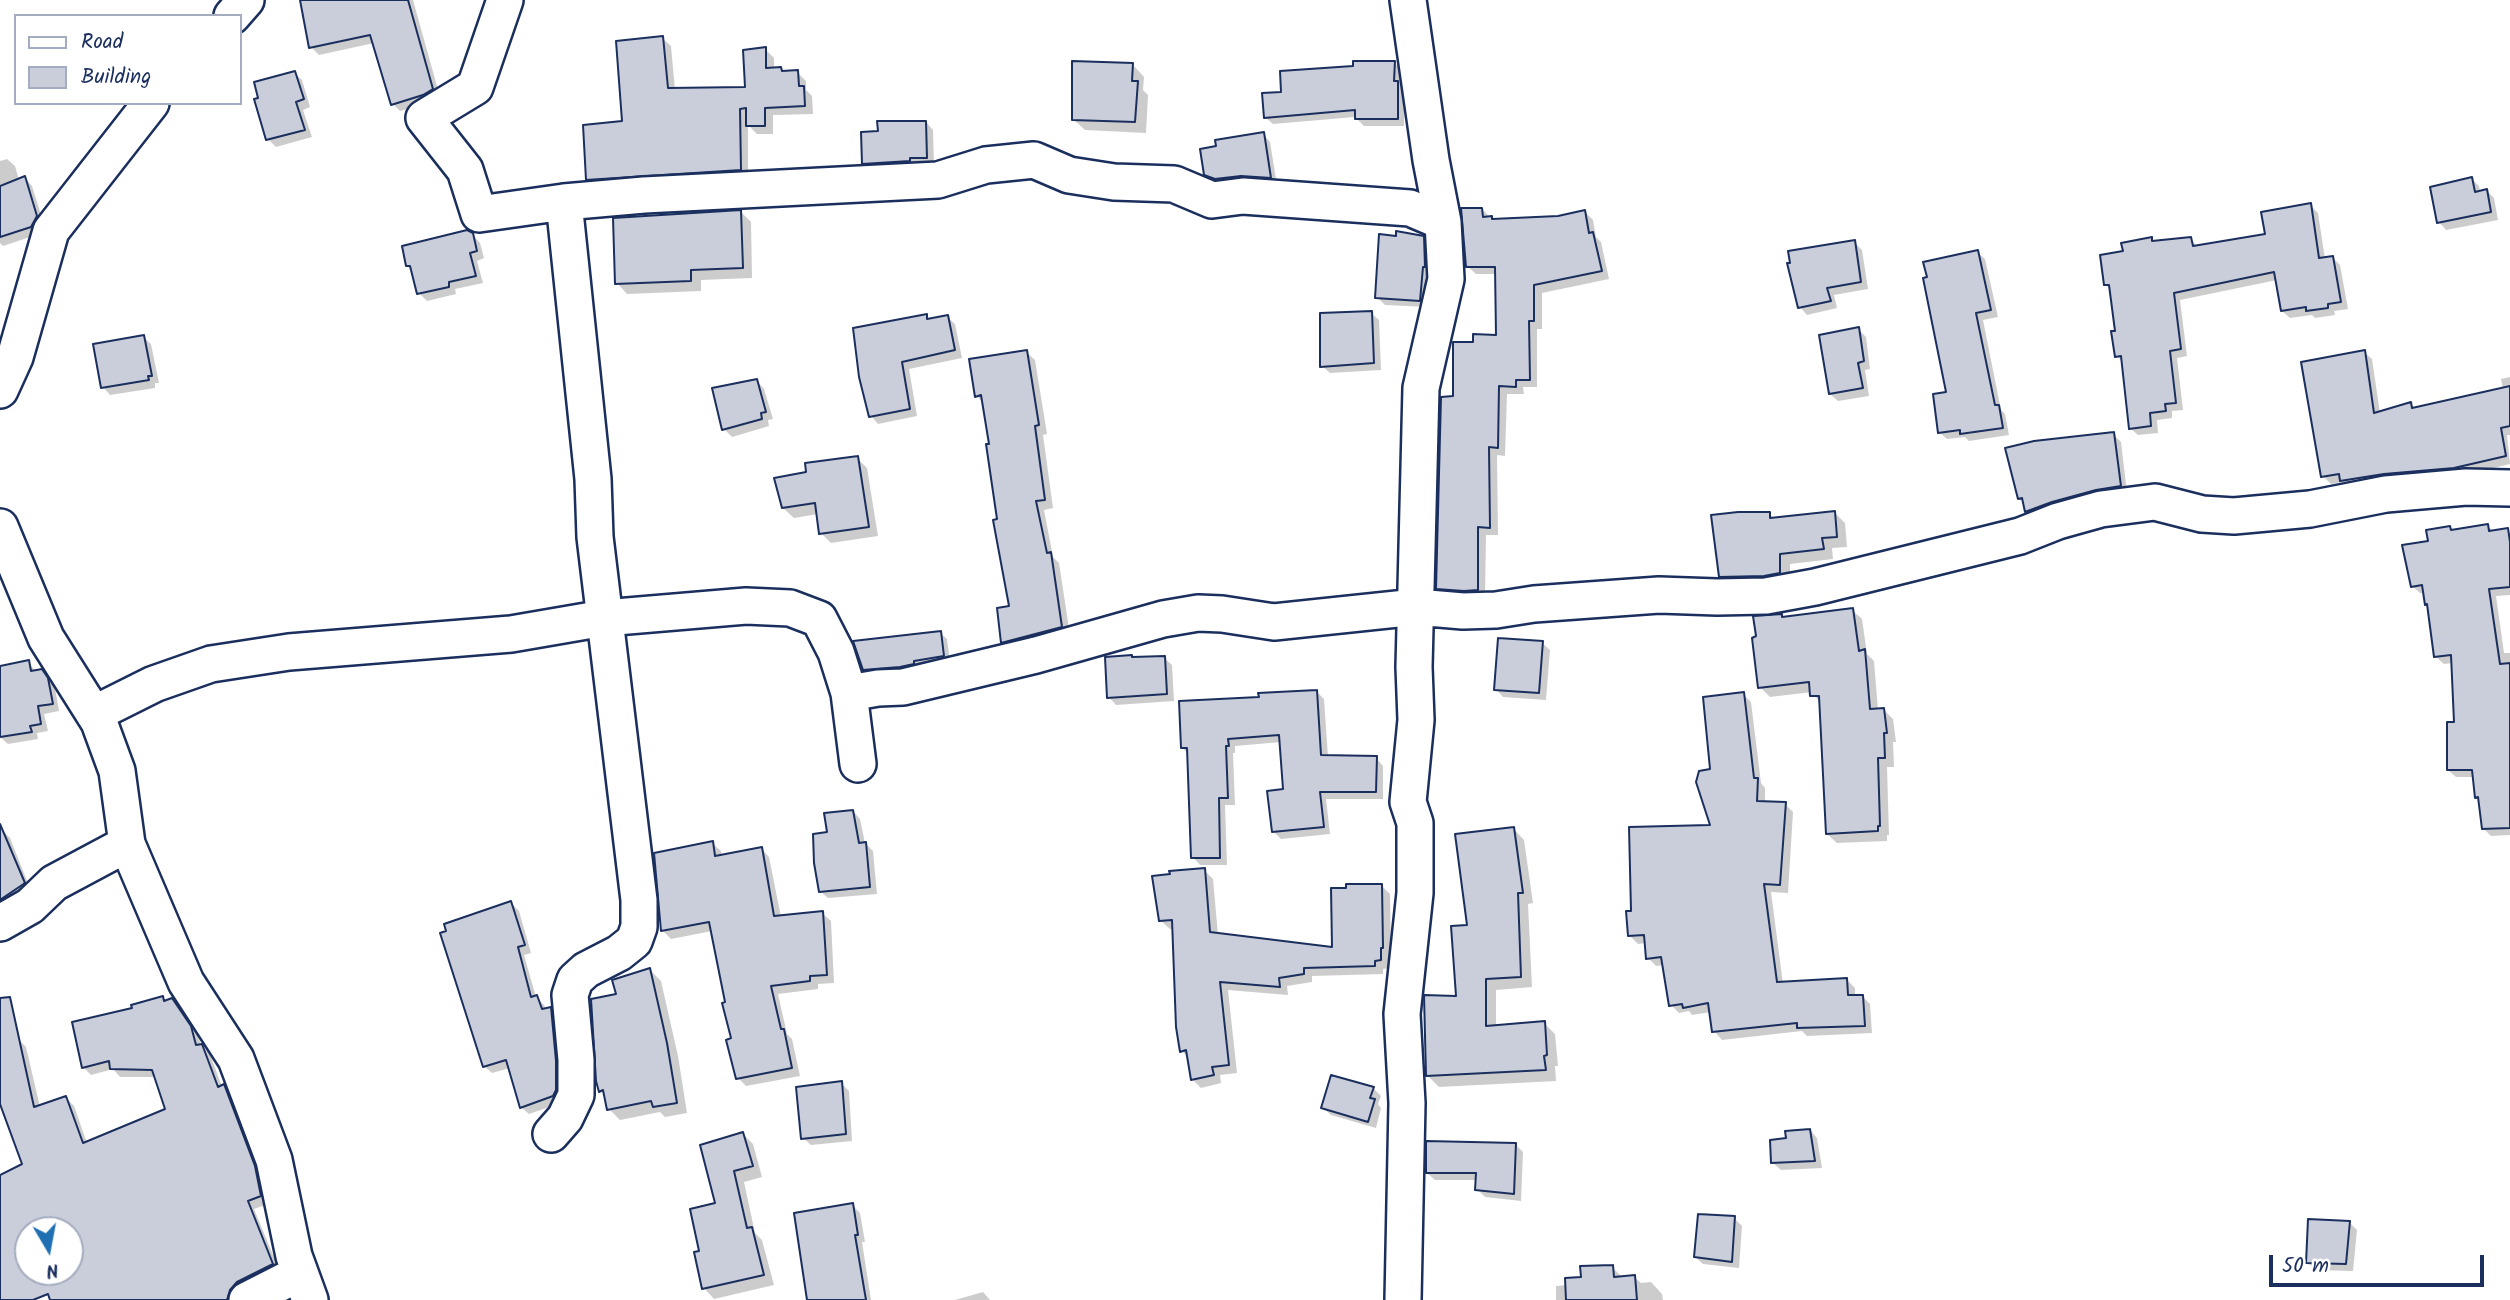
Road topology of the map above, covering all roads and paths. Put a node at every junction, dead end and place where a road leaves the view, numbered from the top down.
1 (246, 0) edge
2 (505, 0) edge
3 (1408, 0) edge
4 (234, 14) edge
5 (149, 105) edge
6 (564, 202) junction
7 (1443, 222) junction
8 (0, 390) edge
9 (2510, 488) edge
10 (0, 527) edge
11 (1416, 607) junction
12 (604, 618) junction
13 (849, 693) junction
14 (94, 714) junction
15 (858, 764) dead end
16 (127, 844) junction
17 (0, 923) edge
18 (551, 1133) dead end
19 (305, 1287) edge
20 (247, 1300) edge
21 (1403, 1300) edge

1 - 4 street
2 - 6 street
3 - 7 street
5 - 8 street
6 - 7 street
6 - 12 street
7 - 11 street
9 - 11 street
10 - 14 street
11 - 13 street
11 - 21 street
12 - 13 street
12 - 14 street
12 - 18 street
13 - 15 street
14 - 16 street
16 - 17 street
16 - 19 street
19 - 20 street

